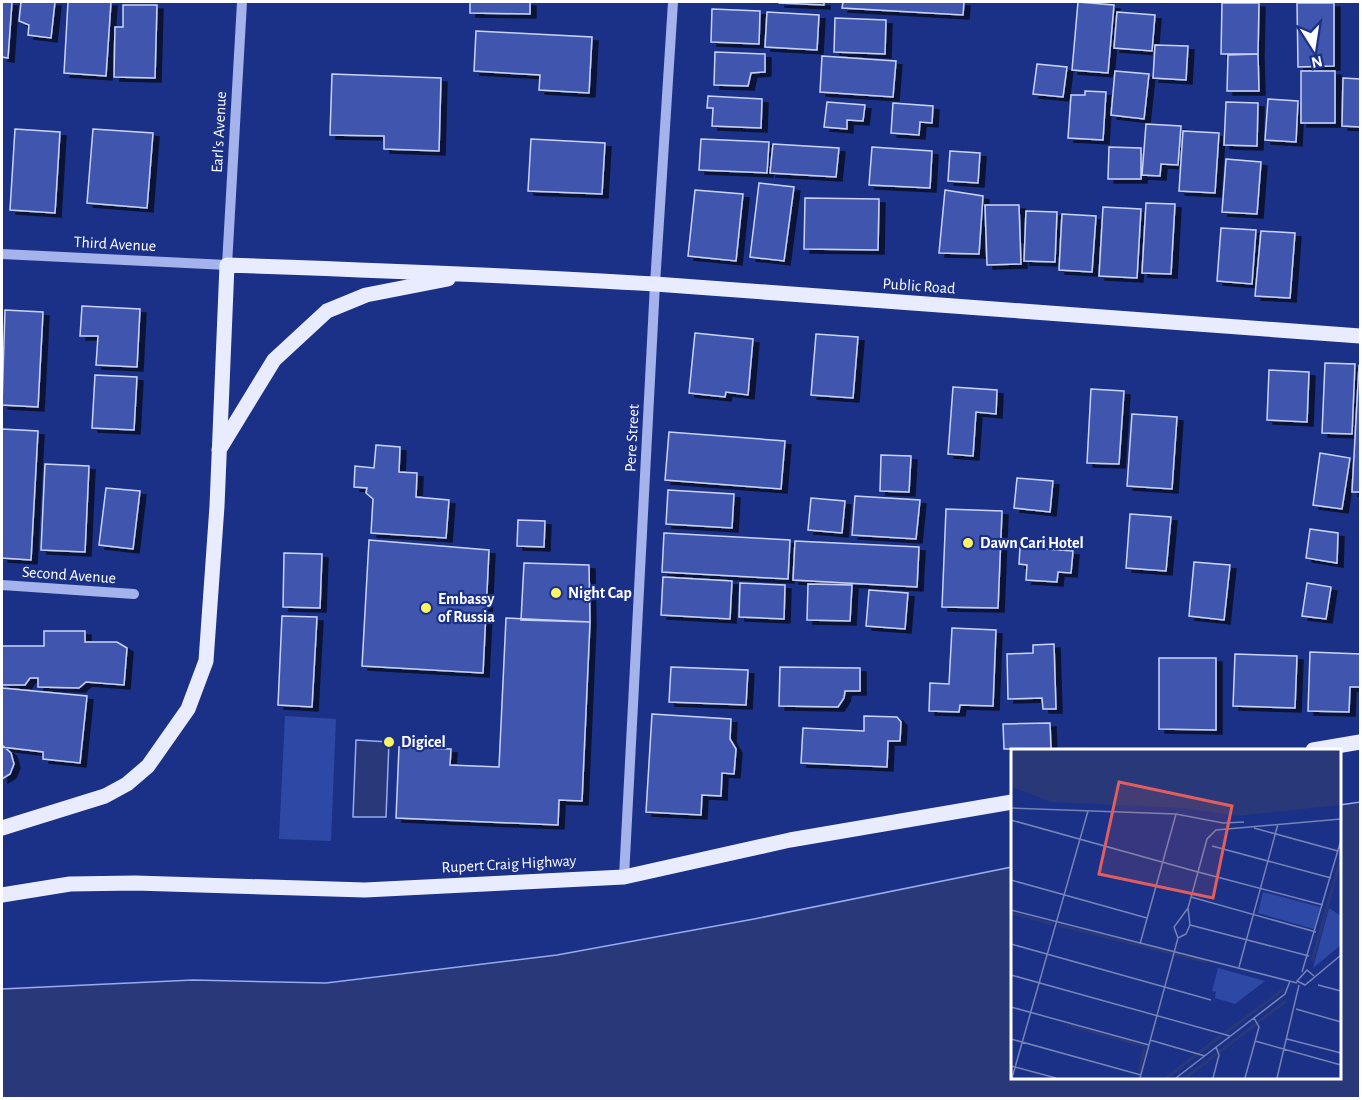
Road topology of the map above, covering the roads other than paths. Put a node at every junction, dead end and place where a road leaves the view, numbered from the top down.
1 (242, 2) edge
2 (673, 2) edge
3 (2, 254) edge
4 (227, 265) junction
5 (474, 274) junction
6 (656, 284) junction
7 (1360, 336) edge
8 (218, 451) junction
9 (2, 585) edge
10 (134, 594) dead end
11 (1360, 742) edge
12 (1319, 749) edge
13 (1011, 802) edge
14 (2, 828) edge
15 (624, 877) junction
16 (2, 895) edge

1 - 4 street, Earl's Avenue
2 - 6 street, Pere Street
3 - 4 street, Third Avenue
4 - 5 main road
4 - 8 main road
5 - 6 main road, Public Road
5 - 8 main road
6 - 7 main road, Public Road
6 - 15 street, Pere Street
8 - 14 main road
9 - 10 street, Second Avenue
11 - 12 main road
13 - 15 main road, Rupert Craig Highway
15 - 16 main road, Rupert Craig Highway

